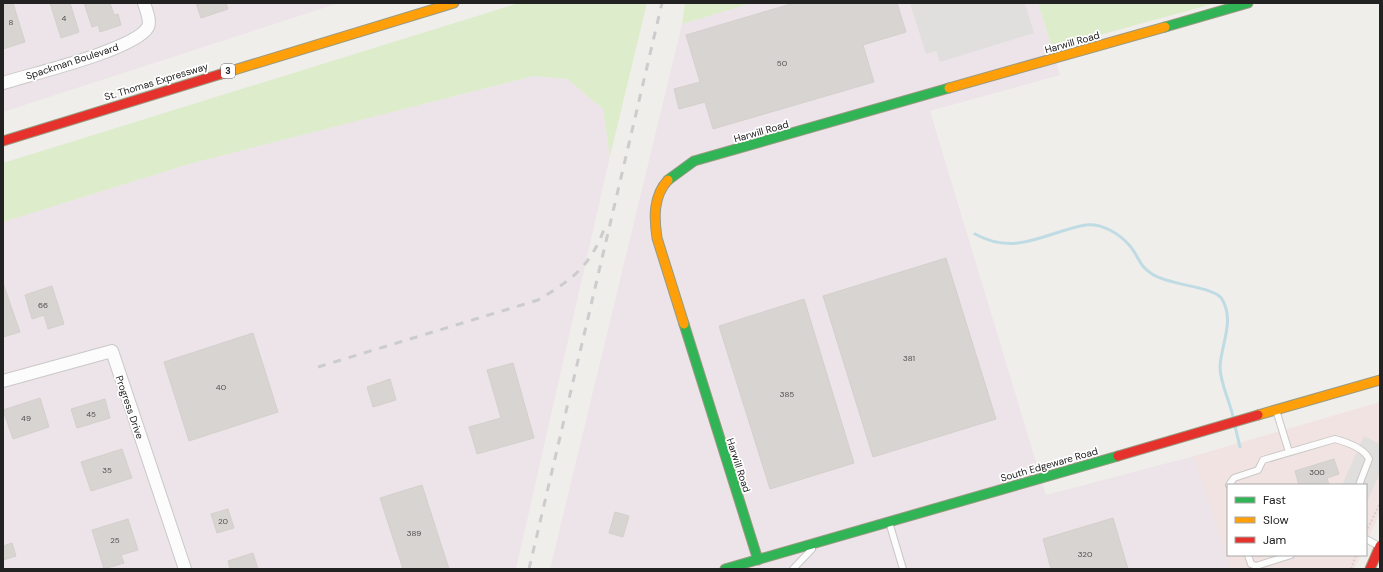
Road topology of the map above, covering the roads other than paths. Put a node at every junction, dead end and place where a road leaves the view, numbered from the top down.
1 (144, 3) edge
2 (454, 3) edge
3 (1248, 3) edge
4 (3, 83) edge
5 (3, 141) edge
6 (1380, 380) edge
7 (3, 381) edge
8 (1276, 410) junction
9 (1289, 452) junction
10 (1230, 484) edge
11 (1358, 484) edge
12 (889, 522) junction
13 (1367, 540) edge
14 (819, 542) junction
15 (1380, 546) edge
16 (1248, 556) edge
17 (1288, 556) edge
18 (758, 560) junction
19 (185, 569) edge
20 (725, 569) edge
21 (761, 569) edge
22 (793, 569) edge
23 (903, 569) edge
24 (1370, 569) edge

1 - 4 street, Spackman Boulevard
2 - 5 main road, St. Thomas Expressway / 3
3 - 18 main road, Harwill Road
6 - 8 main road, South Edgeware Road
7 - 19 street, Progress Drive
8 - 9 lane
8 - 12 main road, South Edgeware Road
9 - 10 lane
9 - 11 lane
12 - 14 main road, South Edgeware Road
12 - 23 lane
13 - 15 lane
14 - 18 main road, South Edgeware Road
14 - 22 lane
15 - 24 main road
16 - 17 lane
18 - 20 main road, South Edgeware Road
18 - 21 lane

